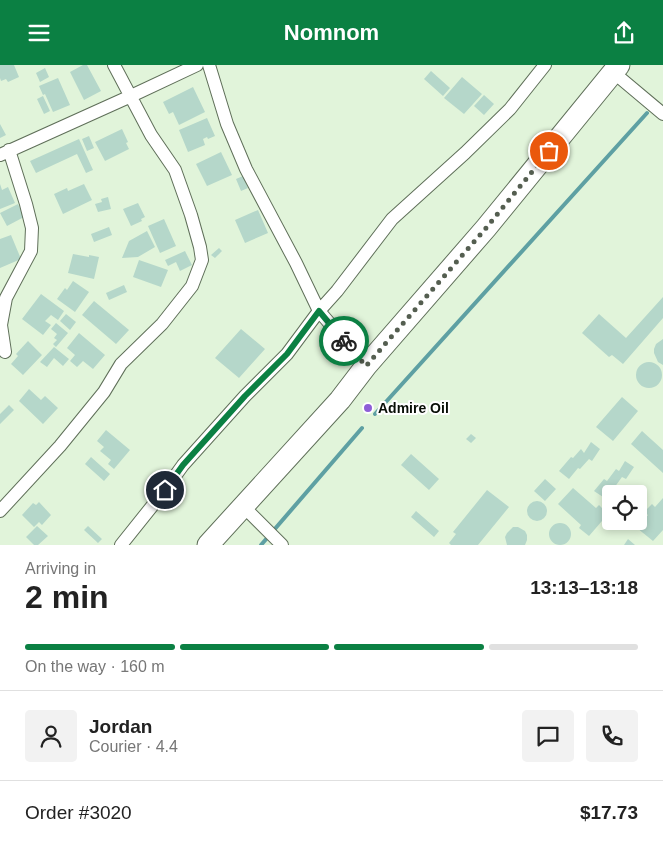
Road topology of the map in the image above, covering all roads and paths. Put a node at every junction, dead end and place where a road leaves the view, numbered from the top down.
1 (114, 65) edge
2 (197, 65) edge
3 (209, 65) edge
4 (545, 65) edge
5 (616, 68) edge
6 (131, 96) junction
7 (663, 114) edge
8 (5, 153) edge
9 (319, 311) junction
10 (5, 352) dead end
11 (366, 366) junction
12 (0, 511) edge
13 (250, 513) junction
14 (280, 543) edge
15 (121, 545) edge
16 (208, 545) edge

1 - 6 street
2 - 6 street
3 - 9 street
4 - 9 street
5 - 7 street
5 - 11 highway
6 - 8 street
6 - 12 street
8 - 10 street
9 - 11 street
9 - 15 street
11 - 13 highway
13 - 14 street
13 - 16 highway

